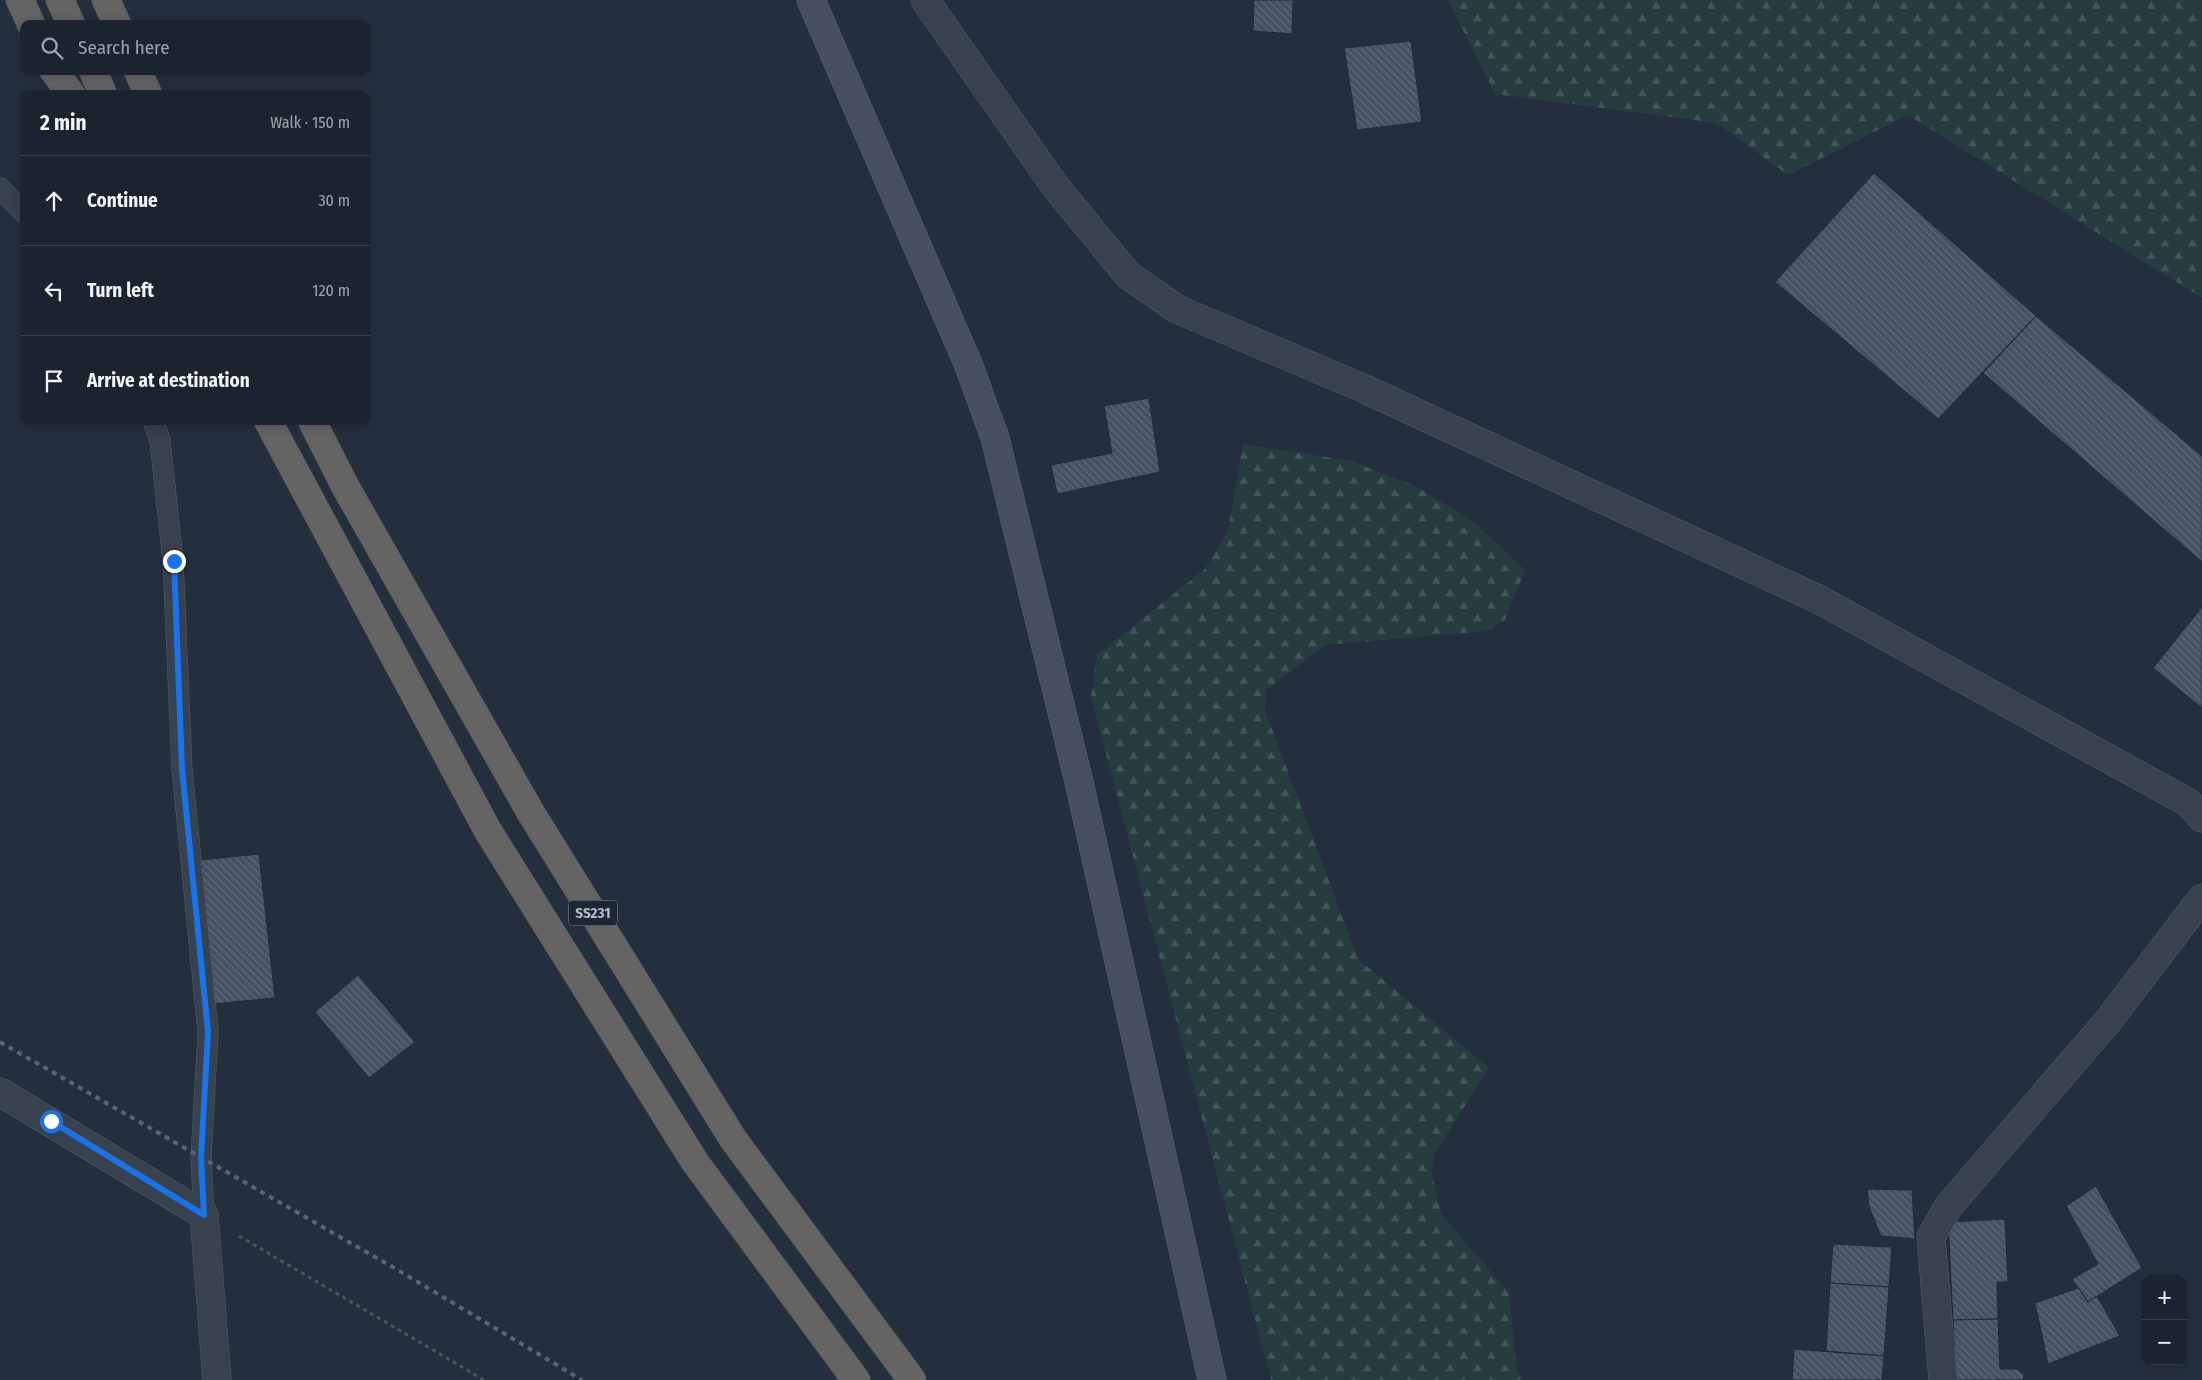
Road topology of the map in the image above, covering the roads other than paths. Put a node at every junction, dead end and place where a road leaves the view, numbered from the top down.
1 (20, 0) edge
2 (60, 0) edge
3 (106, 0) edge
4 (811, 0) edge
5 (925, 0) edge
6 (29, 20) edge
7 (69, 20) edge
8 (115, 20) edge
9 (57, 75) edge
10 (95, 75) edge
11 (140, 75) edge
12 (69, 90) edge
13 (101, 90) edge
14 (146, 90) edge
15 (0, 188) edge
16 (20, 209) edge
17 (155, 425) edge
18 (270, 425) edge
19 (314, 425) edge
20 (2202, 818) edge
21 (2202, 898) edge
22 (0, 1092) edge
23 (204, 1215) junction
24 (218, 1380) edge
25 (856, 1380) edge
26 (912, 1380) edge
27 (1212, 1380) edge
28 (1943, 1380) edge

1 - 6 highway
2 - 7 highway
3 - 8 highway
4 - 27 main road
5 - 20 street
9 - 12 highway
10 - 13 highway
11 - 14 highway
15 - 16 lane
17 - 23 lane
18 - 25 highway, SS231
19 - 26 highway, SS231
21 - 28 street
22 - 23 street
23 - 24 street

